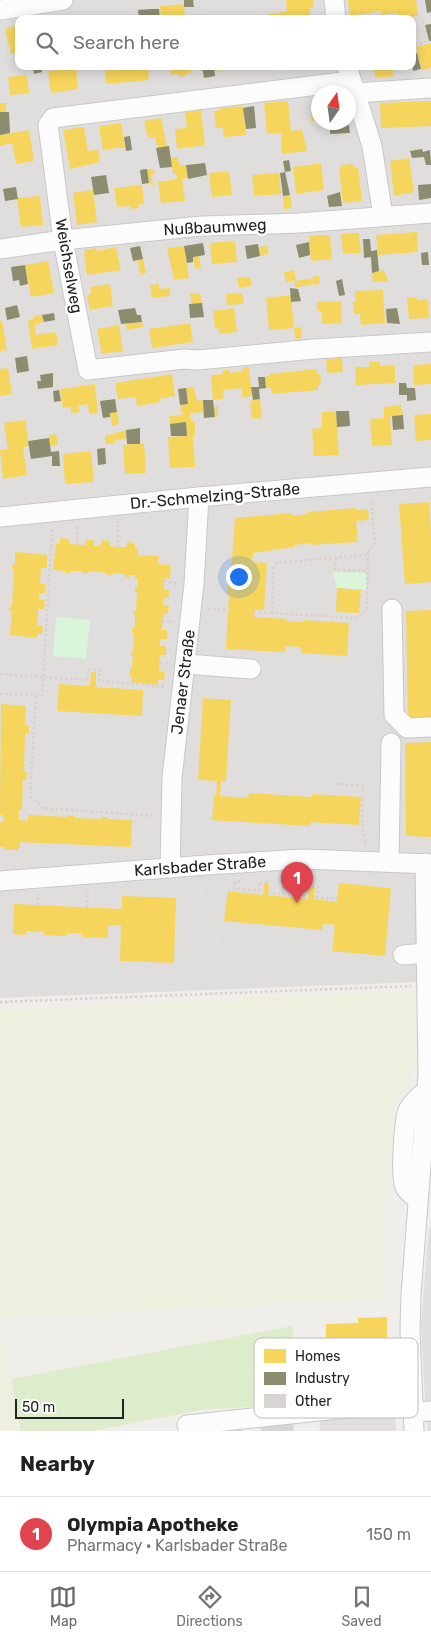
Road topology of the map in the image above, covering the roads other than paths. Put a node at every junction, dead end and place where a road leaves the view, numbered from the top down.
1 (63, 0) edge
2 (334, 0) edge
3 (0, 10) edge
4 (336, 15) edge
5 (351, 80) edge
6 (431, 88) edge
7 (431, 213) edge
8 (383, 216) junction
9 (63, 240) junction
10 (0, 249) edge
11 (431, 342) edge
12 (431, 477) edge
13 (199, 497) junction
14 (0, 517) edge
15 (392, 609) dead end
16 (186, 664) junction
17 (251, 669) dead end
18 (431, 727) edge
19 (391, 743) dead end
20 (389, 862) junction
21 (428, 863) edge
22 (170, 868) junction
23 (0, 881) edge
24 (403, 955) dead end
25 (428, 959) edge
26 (429, 1090) edge
27 (423, 1232) edge
28 (411, 1338) edge
29 (262, 1418) edge
30 (417, 1418) edge
31 (187, 1425) dead end
32 (414, 1431) edge

1 - 3 street
2 - 4 street
5 - 6 street, Weichselweg
5 - 8 street
5 - 9 street, Weichselweg
7 - 8 street, Nußbaumweg
8 - 9 street, Nußbaumweg
9 - 10 street, Nußbaumweg
9 - 11 street, Weichselweg
12 - 13 street, Dr.-Schmelzing-Straße
13 - 14 street, Dr.-Schmelzing-Straße
13 - 16 street, Jenaer Straße
15 - 18 street
16 - 17 street
16 - 22 street, Jenaer Straße
19 - 20 street
20 - 21 street, Karlsbader Straße
20 - 22 street, Karlsbader Straße
21 - 25 street
22 - 23 street, Karlsbader Straße
24 - 25 street
25 - 26 street
26 - 27 street
27 - 28 street
29 - 31 street
30 - 32 street

